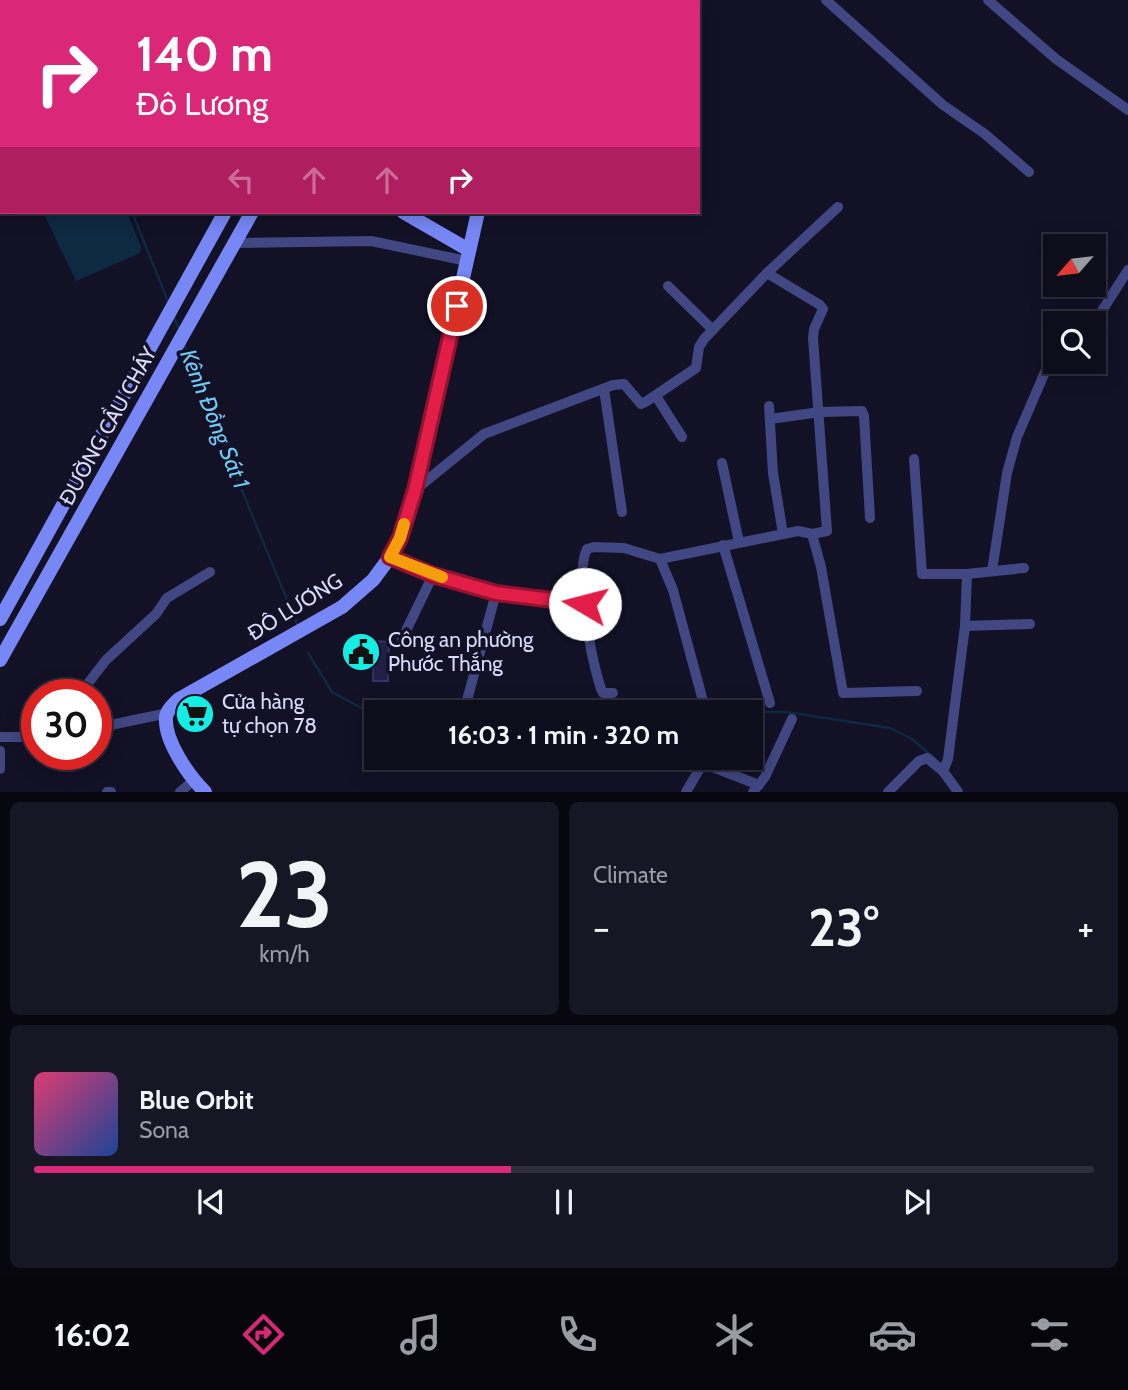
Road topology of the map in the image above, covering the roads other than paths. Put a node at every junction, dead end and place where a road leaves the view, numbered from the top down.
1 (826, 0) edge
2 (989, 0) edge
3 (1128, 110) edge
4 (1029, 172) dead end
5 (838, 207) dead end
6 (224, 214) edge
7 (251, 214) edge
8 (406, 214) edge
9 (478, 214) edge
10 (235, 243) junction
11 (468, 256) junction
12 (1128, 270) edge
13 (767, 273) junction
14 (667, 286) dead end
15 (1102, 311) edge
16 (713, 330) junction
17 (1044, 374) edge
18 (604, 389) junction
19 (656, 396) junction
20 (769, 406) dead end
21 (820, 412) junction
22 (770, 419) junction
23 (682, 437) dead end
24 (914, 459) dead end
25 (722, 463) dead end
26 (415, 490) junction
27 (622, 512) dead end
28 (870, 518) dead end
29 (783, 534) junction
30 (812, 534) junction
31 (739, 542) junction
32 (723, 545) junction
33 (390, 557) junction
34 (660, 559) junction
35 (1024, 568) dead end
36 (992, 571) junction
37 (210, 572) dead end
38 (967, 574) junction
39 (433, 575) junction
40 (496, 593) junction
41 (585, 604) junction
42 (0, 619) edge
43 (1030, 624) dead end
44 (965, 626) junction
45 (402, 639) dead end
46 (2, 653) edge
47 (91, 679) edge
48 (917, 691) dead end
49 (613, 693) dead end
50 (467, 700) edge
51 (703, 700) edge
52 (770, 704) dead end
53 (168, 713) junction
54 (792, 719) dead end
55 (112, 725) edge
56 (0, 737) edge
57 (21, 737) edge
58 (0, 751) edge
59 (945, 767) junction
60 (0, 769) edge
61 (696, 770) edge
62 (719, 770) edge
63 (194, 780) junction
64 (756, 788) edge
65 (180, 792) edge
66 (205, 792) edge
67 (687, 792) edge
68 (888, 792) edge
69 (958, 792) edge

1 - 4 street
2 - 3 street
5 - 13 street
6 - 42 main road, ĐƯỜNG CẦU CHÁY
7 - 10 main road, ĐƯỜNG CẦU CHÁY
8 - 11 main road
9 - 11 main road, ĐÔ LƯƠNG
10 - 11 street
10 - 46 main road, ĐƯỜNG CẦU CHÁY
11 - 26 main road, ĐÔ LƯƠNG
12 - 15 street
13 - 16 street
13 - 21 street
14 - 16 street
16 - 19 street
17 - 36 street
18 - 19 street
18 - 26 street
18 - 27 street
19 - 23 street
20 - 22 street
21 - 22 street
21 - 28 street
21 - 30 street
22 - 29 street
24 - 38 street
25 - 31 street
26 - 33 main road, ĐÔ LƯƠNG
29 - 30 street
29 - 31 street
30 - 48 street
31 - 32 street
32 - 34 street
32 - 52 street
33 - 39 street
33 - 53 main road, ĐÔ LƯƠNG
34 - 41 street
34 - 51 street
35 - 36 street
36 - 38 street
37 - 47 street
38 - 44 street
39 - 40 street
39 - 45 street
40 - 41 street
40 - 50 street
41 - 49 street
43 - 44 street
44 - 59 street
53 - 55 street
53 - 63 main road
54 - 64 street
56 - 57 street
58 - 60 street
59 - 68 street
59 - 69 street
61 - 67 street
62 - 64 street
63 - 65 street
63 - 66 main road

